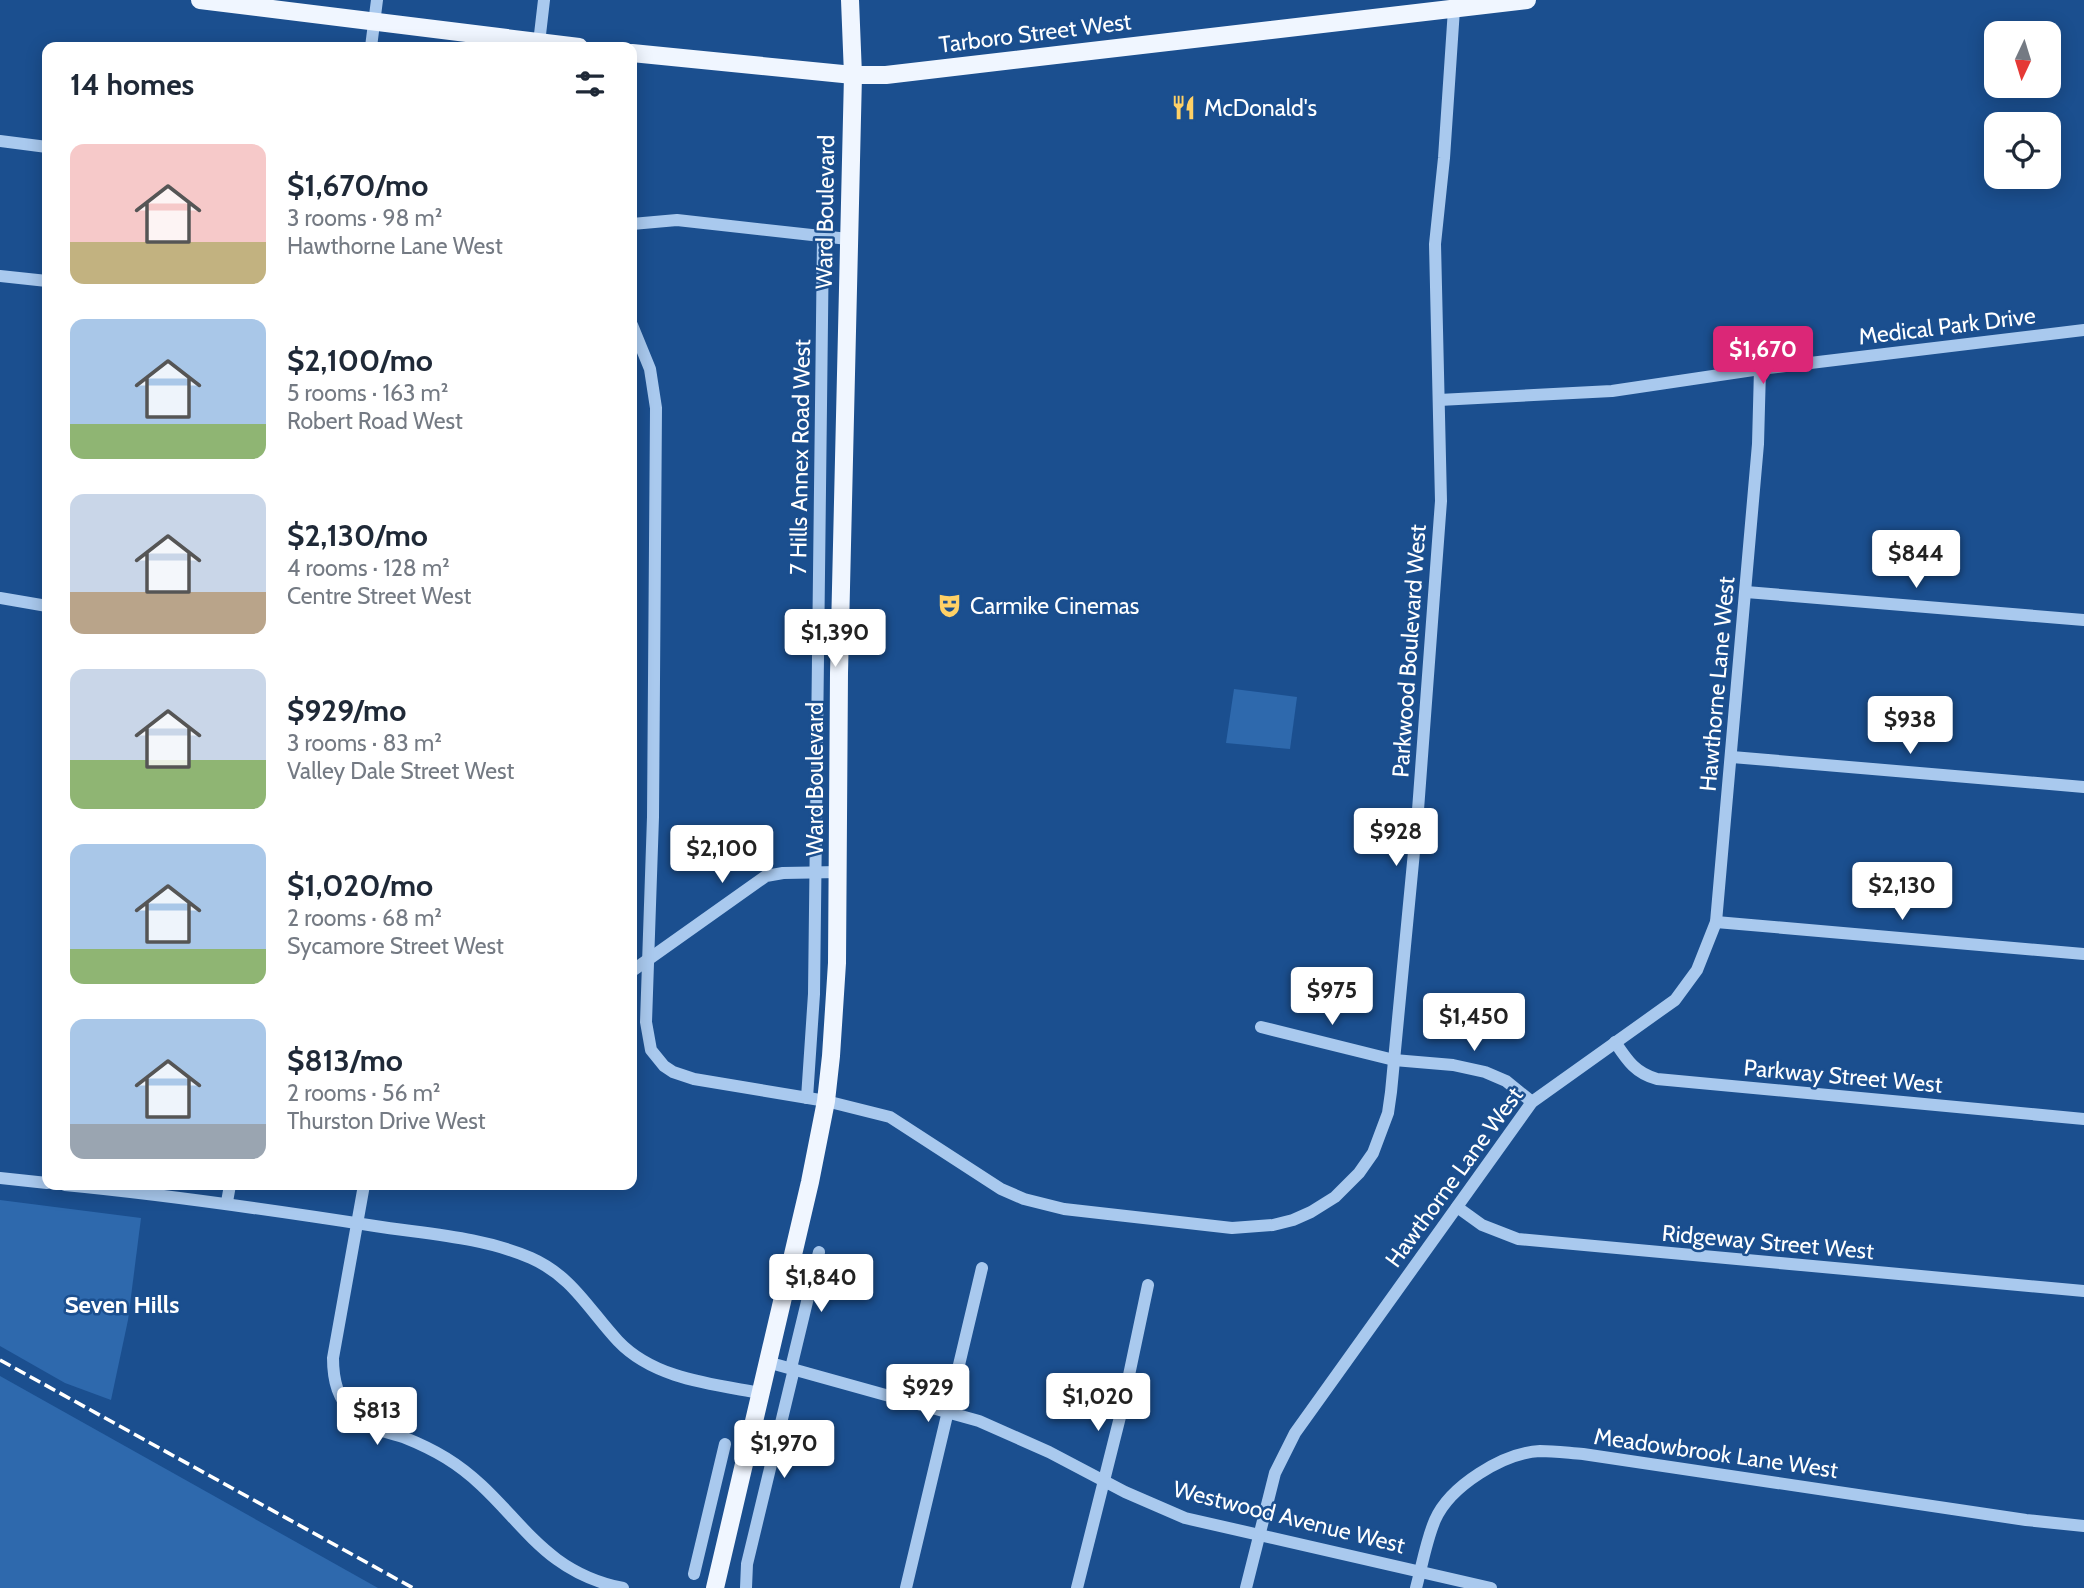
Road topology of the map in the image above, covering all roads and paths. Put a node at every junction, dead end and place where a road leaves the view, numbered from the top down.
1 (200, 0) edge
2 (377, 0) edge
3 (544, 0) edge
4 (850, 0) edge
5 (1527, 0) edge
6 (1454, 9) junction
7 (373, 22) junction
8 (371, 42) edge
9 (531, 42) edge
10 (539, 42) edge
11 (637, 53) edge
12 (853, 75) junction
13 (0, 141) edge
14 (42, 146) edge
15 (637, 223) edge
16 (823, 236) junction
17 (848, 239) junction
18 (0, 276) edge
19 (42, 280) edge
20 (2084, 330) edge
21 (637, 337) edge
22 (1760, 369) junction
23 (1439, 400) junction
24 (1746, 592) junction
25 (0, 598) edge
26 (42, 605) edge
27 (2084, 620) edge
28 (1732, 757) junction
29 (2084, 787) edge
30 (816, 872) junction
31 (839, 872) junction
32 (1716, 922) junction
33 (2084, 954) edge
34 (647, 960) junction
35 (637, 967) edge
36 (1261, 1027) dead end
37 (1615, 1042) junction
38 (1394, 1060) junction
39 (807, 1098) junction
40 (826, 1101) junction
41 (1532, 1102) junction
42 (2084, 1119) edge
43 (0, 1178) edge
44 (42, 1182) edge
45 (114, 1190) edge
46 (229, 1190) edge
47 (363, 1190) edge
48 (227, 1202) junction
49 (1458, 1207) junction
50 (358, 1223) junction
51 (819, 1252) dead end
52 (982, 1268) dead end
53 (1148, 1285) dead end
54 (2084, 1291) edge
55 (766, 1362) junction
56 (792, 1368) junction
57 (760, 1393) junction
58 (948, 1412) junction
59 (725, 1444) dead end
60 (1103, 1480) junction
61 (714, 1492) junction
62 (736, 1497) junction
63 (2084, 1526) edge
64 (1258, 1536) junction
65 (1420, 1572) junction
66 (694, 1574) dead end
67 (623, 1588) edge
68 (715, 1588) edge
69 (746, 1588) edge
70 (906, 1588) edge
71 (1077, 1588) edge
72 (1246, 1588) edge
73 (1416, 1588) edge
74 (1491, 1588) edge

1 - 7 main road
2 - 7 street
3 - 10 street
4 - 12 main road, Ward Boulevard
5 - 6 main road, Tarboro Street West
6 - 12 main road, Tarboro Street West
6 - 23 street, Parkwood Boulevard West
7 - 8 street
7 - 9 main road
11 - 12 main road, Tarboro Street West
12 - 17 main road, Ward Boulevard
13 - 14 street
15 - 16 street
16 - 17 street
16 - 30 street, 7 Hills Annex Road West
17 - 31 main road, Ward Boulevard
18 - 19 street
20 - 22 street, Medical Park Drive
21 - 34 street, Parkwood Boulevard West
22 - 23 street, Medical Park Drive
22 - 24 street, Hawthorne Lane West
23 - 38 street, Parkwood Boulevard West
24 - 27 street
24 - 28 street, Hawthorne Lane West
25 - 26 street
28 - 29 street
28 - 32 street, Hawthorne Lane West
30 - 31 street
30 - 34 street
30 - 39 street, 7 Hills Annex Road West
31 - 40 main road, Ward Boulevard
32 - 33 street
32 - 37 street, Hawthorne Lane West
34 - 35 street
34 - 39 street, Parkwood Boulevard West
36 - 38 street
37 - 41 street, Hawthorne Lane West
37 - 42 street, Parkway Street West
38 - 40 street, Parkwood Boulevard West
38 - 41 street
39 - 40 street, Parkwood Boulevard West
40 - 55 main road, Ward Boulevard
41 - 49 street, Hawthorne Lane West
43 - 44 street
45 - 48 street
46 - 48 street
47 - 50 street
48 - 50 street
49 - 54 street, Ridgeway Street West
49 - 64 street, Hawthorne Lane West
50 - 57 street
50 - 67 street
51 - 56 street
52 - 58 street
53 - 60 street
55 - 56 street, Westwood Avenue West
55 - 57 main road, Ward Boulevard
56 - 58 street, Westwood Avenue West
56 - 69 street
57 - 62 main road, Ward Boulevard
58 - 60 street, Westwood Avenue West
58 - 70 street
59 - 61 street
60 - 64 street, Westwood Avenue West
60 - 71 street
61 - 62 street
61 - 66 street
62 - 68 main road, Ward Boulevard
63 - 65 street, Meadowbrook Lane West
64 - 65 street, Westwood Avenue West
64 - 72 street, Hawthorne Lane West
65 - 73 street, Meadowbrook Lane West
65 - 74 street, Westwood Avenue West

